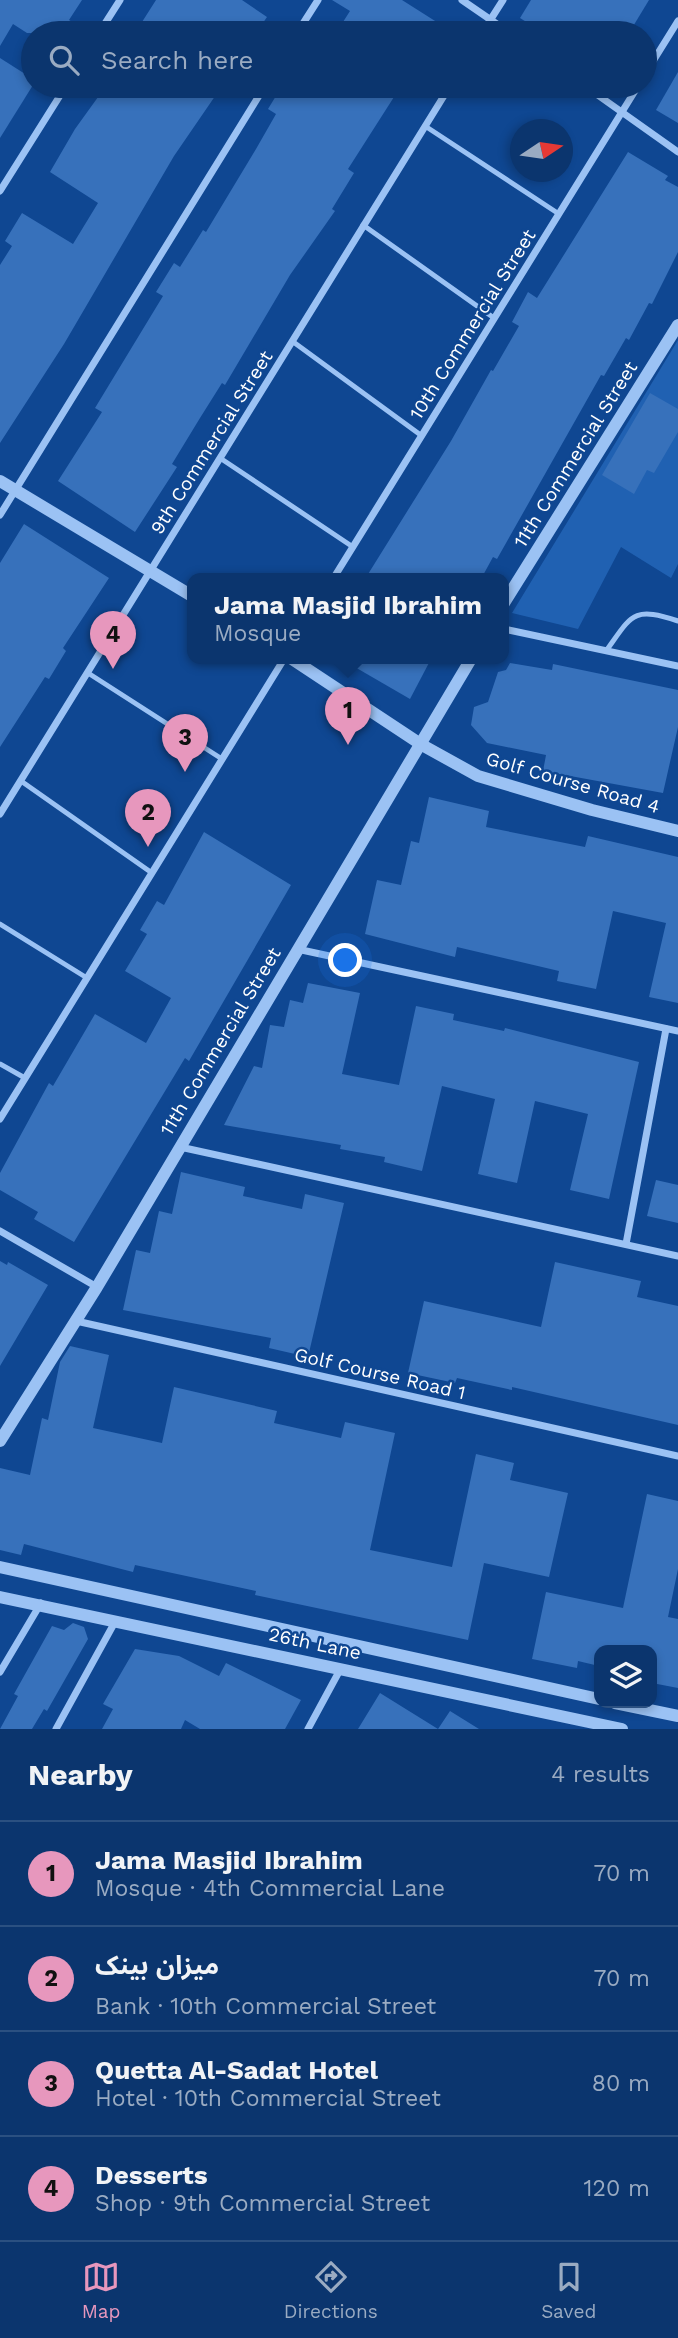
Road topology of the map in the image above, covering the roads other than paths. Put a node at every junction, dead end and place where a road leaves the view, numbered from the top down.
1 (120, 0) edge
2 (318, 0) edge
3 (462, 0) edge
4 (503, 0) edge
5 (490, 20) joint
6 (678, 20) edge
7 (107, 21) edge
8 (305, 21) edge
9 (657, 54) edge
10 (58, 98) edge
11 (258, 98) edge
12 (442, 98) edge
13 (603, 98) edge
14 (630, 98) edge
15 (622, 111) junction
16 (425, 126) junction
17 (678, 152) edge
18 (0, 191) edge
19 (559, 214) junction
20 (363, 225) junction
21 (494, 318) junction
22 (678, 325) edge
23 (292, 341) junction
24 (422, 436) junction
25 (220, 458) junction
26 (0, 481) edge
27 (15, 491) junction
28 (0, 515) edge
29 (353, 547) junction
30 (151, 570) junction
31 (337, 573) edge
32 (187, 593) edge
33 (509, 595) edge
34 (678, 621) edge
35 (509, 630) edge
36 (606, 651) junction
37 (281, 664) edge
38 (300, 664) edge
39 (468, 664) edge
40 (678, 666) edge
41 (88, 673) junction
42 (422, 745) junction
43 (222, 759) junction
44 (21, 781) junction
45 (0, 814) edge
46 (678, 831) edge
47 (152, 873) junction
48 (0, 924) edge
49 (297, 949) junction
50 (87, 978) junction
51 (666, 1028) junction
52 (678, 1031) edge
53 (0, 1064) edge
54 (25, 1079) junction
55 (0, 1119) edge
56 (180, 1147) junction
57 (0, 1231) edge
58 (626, 1244) junction
59 (678, 1256) edge
60 (97, 1287) junction
61 (76, 1321) junction
62 (0, 1441) edge
63 (678, 1456) edge
64 (0, 1567) edge
65 (0, 1597) edge
66 (41, 1603) junction
67 (116, 1620) junction
68 (341, 1668) junction
69 (0, 1672) edge
70 (594, 1698) edge
71 (639, 1708) edge
72 (678, 1716) edge
73 (56, 1729) edge
74 (308, 1729) edge
75 (622, 1729) edge

1 - 7 street
2 - 8 street
3 - 5 street
4 - 5 street
6 - 9 street
10 - 18 street
11 - 27 street
12 - 16 street, 9th Commercial Street
13 - 15 street
14 - 15 street, 10th Commercial Street
15 - 17 street
15 - 19 street, 10th Commercial Street
16 - 19 lane
16 - 20 street, 9th Commercial Street
19 - 21 street, 10th Commercial Street
20 - 21 lane
20 - 23 street, 9th Commercial Street
21 - 24 street, 10th Commercial Street
22 - 33 street, 11th Commercial Street
23 - 24 lane
23 - 25 street, 9th Commercial Street
24 - 29 street, 10th Commercial Street
25 - 29 lane
25 - 30 street, 9th Commercial Street
26 - 27 street
27 - 28 street
27 - 30 street
29 - 31 street, 10th Commercial Street
30 - 32 street
30 - 41 street, 9th Commercial Street
34 - 36 lane
35 - 36 street
36 - 40 street
37 - 43 street
38 - 42 street, Golf Course Road 4
39 - 42 street, 11th Commercial Street
41 - 43 lane
41 - 44 street, 9th Commercial Street
42 - 46 street, Golf Course Road 4
42 - 49 street, 11th Commercial Street
43 - 47 street
44 - 45 street, 9th Commercial Street
44 - 47 lane
47 - 50 street
48 - 50 lane
49 - 51 street
49 - 56 street, 11th Commercial Street
50 - 54 street
51 - 52 street
51 - 58 street
53 - 54 lane
54 - 55 street
56 - 58 street
56 - 60 street, 11th Commercial Street
57 - 60 street
58 - 59 street
60 - 61 street, 11th Commercial Street
61 - 62 street, 11th Commercial Street
61 - 63 street, Golf Course Road 1
64 - 70 street
65 - 66 street, 26th Lane
66 - 67 street, 26th Lane
66 - 69 street
67 - 68 street, 26th Lane
67 - 73 street
68 - 74 street
68 - 75 street, 26th Lane
71 - 72 street

